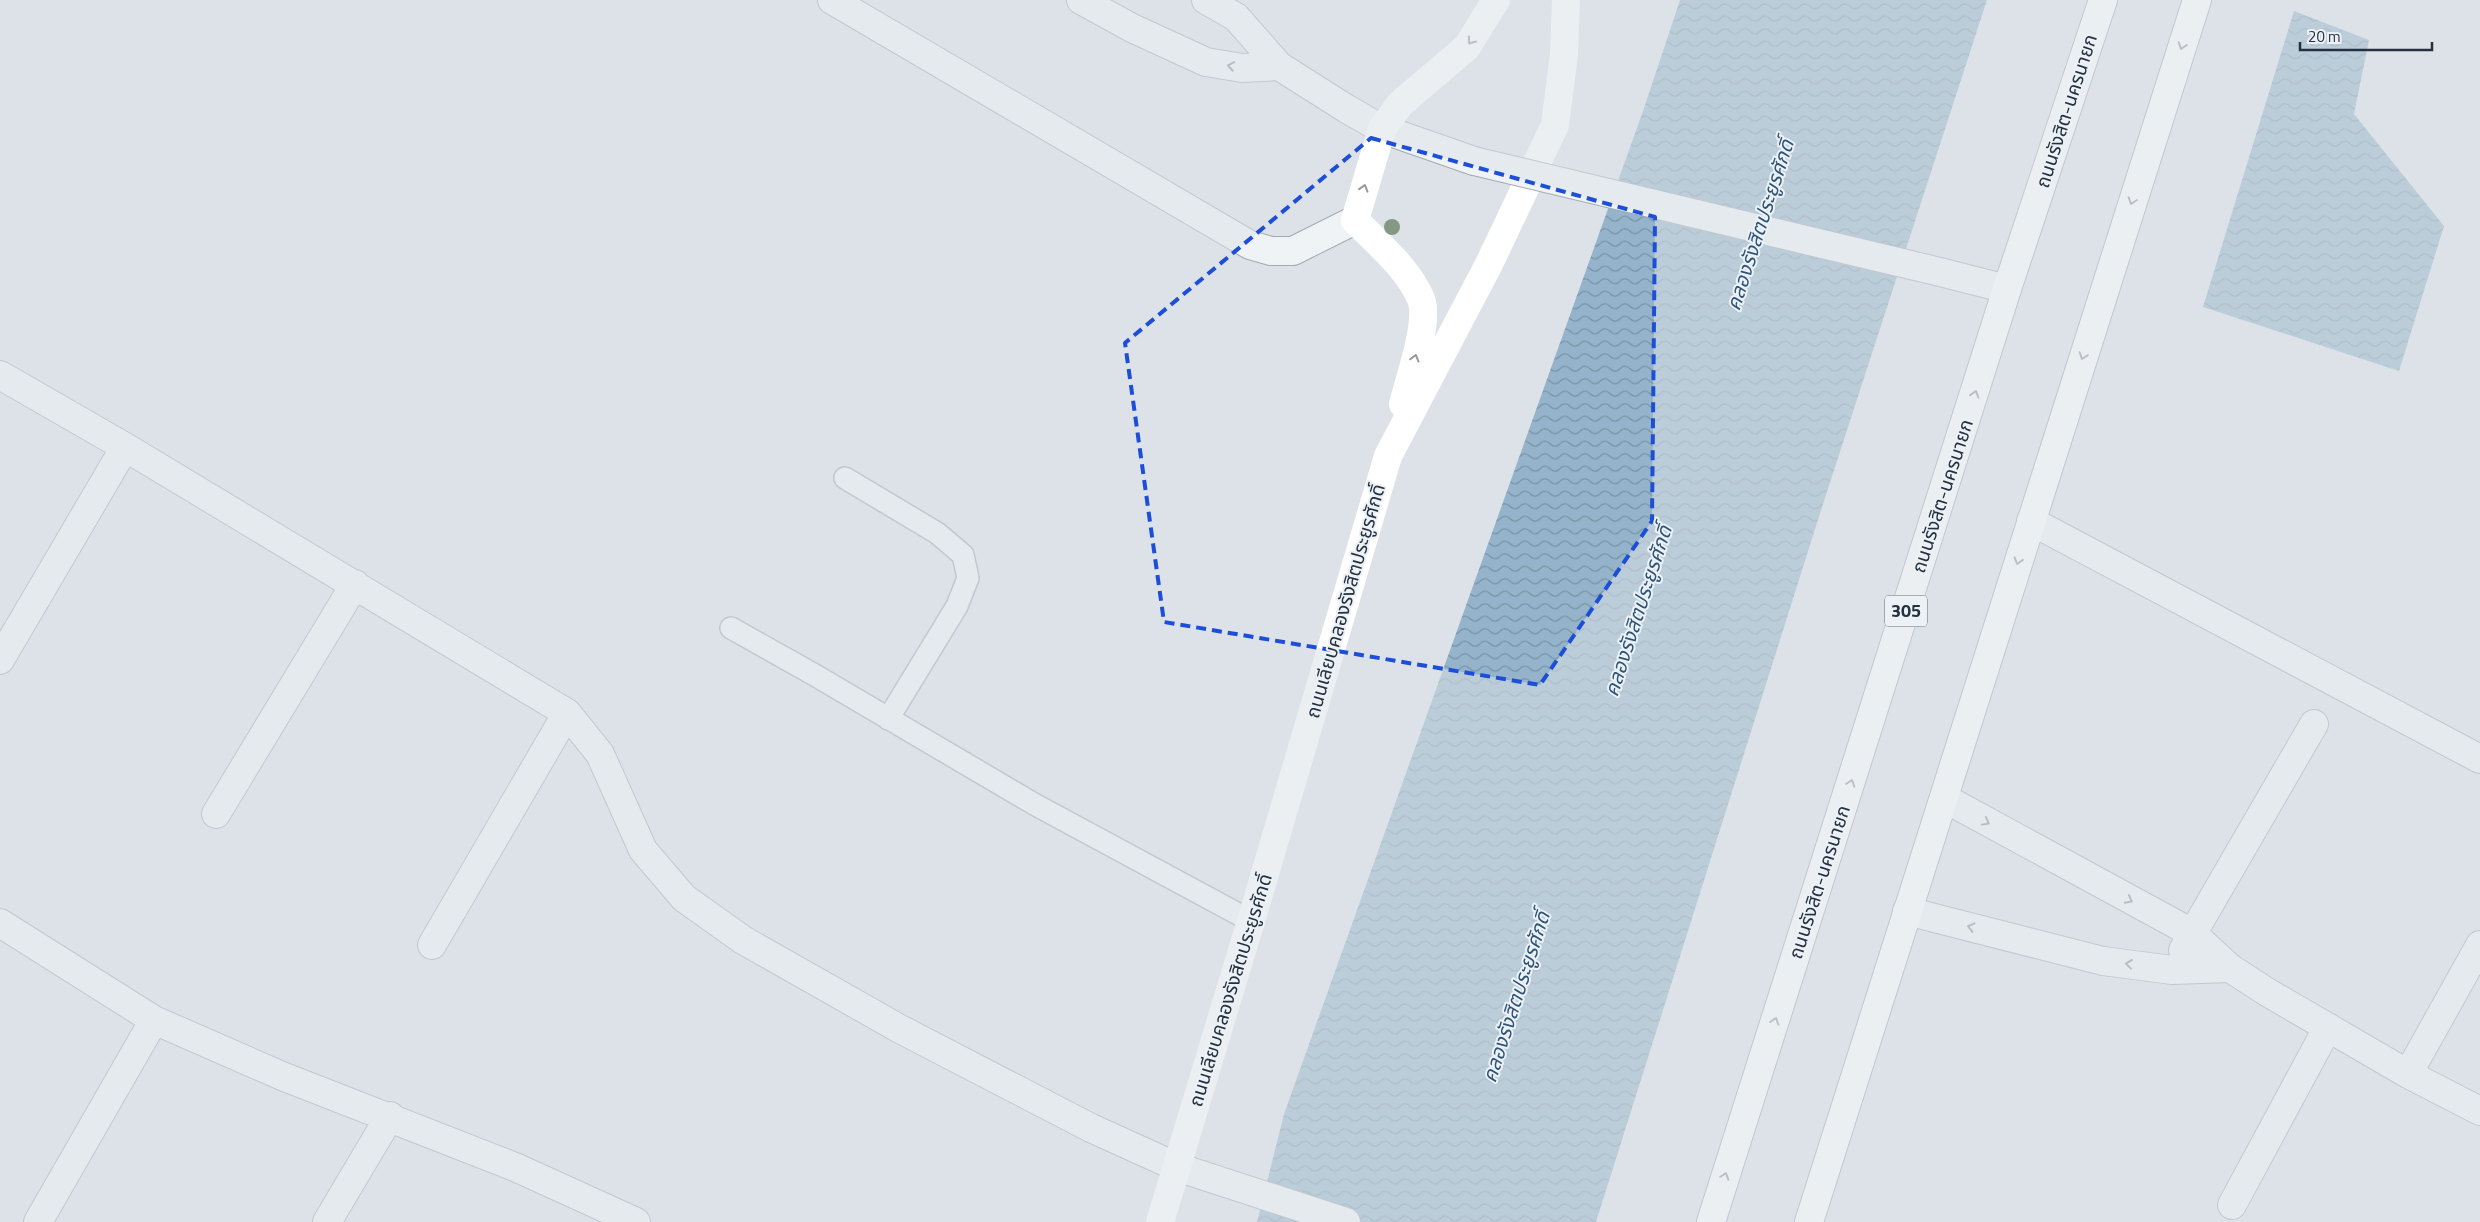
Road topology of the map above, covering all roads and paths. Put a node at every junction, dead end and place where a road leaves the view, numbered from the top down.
1 (832, 0) edge
2 (1081, 0) edge
3 (1206, 0) edge
4 (1496, 0) edge
5 (1566, 0) edge
6 (2102, 0) edge
7 (2197, 0) edge
8 (1280, 66) junction
9 (1382, 129) junction
10 (1354, 220) junction
11 (2007, 289) junction
12 (0, 375) edge
13 (125, 447) junction
14 (1388, 456) junction
15 (845, 478) dead end
16 (2031, 521) junction
17 (355, 584) junction
18 (730, 628) dead end
19 (0, 660) edge
20 (567, 712) junction
21 (888, 719) junction
22 (2314, 724) dead end
23 (2480, 759) edge
24 (1944, 798) junction
25 (216, 814) dead end
26 (1907, 911) junction
27 (1251, 921) junction
28 (0, 924) edge
29 (2192, 933) junction
30 (432, 945) dead end
31 (2480, 945) edge
32 (2230, 968) junction
33 (2172, 970) junction
34 (154, 1020) junction
35 (2328, 1027) junction
36 (2408, 1074) junction
37 (2480, 1111) edge
38 (390, 1116) junction
39 (1177, 1167) junction
40 (2232, 1205) dead end
41 (625, 1219) edge
42 (38, 1222) edge
43 (327, 1222) edge
44 (1160, 1222) edge
45 (1346, 1222) edge
46 (1711, 1222) edge
47 (1809, 1222) edge

1 - 10 street
8 -> 2 street
3 - 8 street
4 -> 9 main road
5 - 14 main road, ถนนเลียบคลองรังสิตประยูรศักดิ์
6 - 11 main road, ถนนรังสิต-นครนายก / 305
7 -> 16 main road
8 - 9 street
10 -> 9 main road
9 - 11 street, bridge
14 -> 10 main road
46 -> 11 main road, ถนนรังสิต-นครนายก / 305
12 - 13 street
13 - 17 street
13 - 19 street
14 - 27 main road, ถนนเลียบคลองรังสิตประยูรศักดิ์
15 - 21 lane
16 - 23 street
16 -> 24 main road
17 - 20 street
17 - 25 street
18 - 21 lane
20 - 30 street
20 - 39 street
21 - 27 lane
22 - 29 street
24 - 26 main road
24 -> 29 street
33 -> 26 street
26 - 47 main road
27 - 39 main road, ถนนเลียบคลองรังสิตประยูรศักดิ์
28 - 34 street
29 - 32 street
29 - 33 street
31 - 36 street
32 - 33 street
32 - 35 street
34 - 38 street
34 - 42 street
35 - 36 street
35 - 40 street
36 - 37 street
38 - 41 street
38 - 43 street
39 - 44 main road, ถนนเลียบคลองรังสิตประยูรศักดิ์
39 - 45 street

